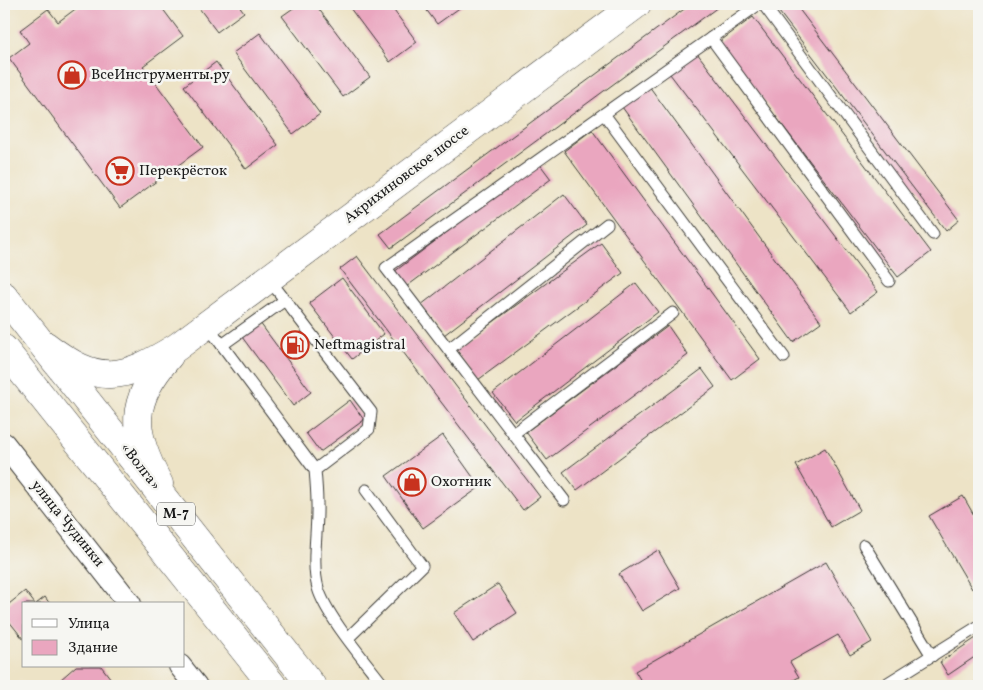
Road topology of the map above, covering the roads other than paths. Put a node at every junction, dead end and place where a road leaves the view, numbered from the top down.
1 (637, 4) edge
2 (761, 4) edge
3 (711, 38) junction
4 (604, 114) junction
5 (607, 224) dead end
6 (933, 234) dead end
7 (268, 278) junction
8 (889, 281) dead end
9 (4, 296) edge
10 (285, 300) junction
11 (672, 314) dead end
12 (206, 324) junction
13 (40, 341) junction
14 (222, 346) junction
15 (176, 347) junction
16 (4, 349) edge
17 (448, 349) junction
18 (784, 357) dead end
19 (514, 434) junction
20 (4, 444) edge
21 (315, 470) junction
22 (366, 490) dead end
23 (564, 500) dead end
24 (170, 506) junction
25 (864, 545) dead end
26 (128, 602) edge
27 (979, 626) edge
28 (348, 638) junction
29 (932, 656) junction
30 (182, 668) edge
31 (196, 686) edge
32 (273, 686) edge
33 (312, 686) edge
34 (384, 686) edge
35 (883, 686) edge

1 - 7 main road, Акрихиновское шоссе
2 - 3 lane
2 - 6 lane
3 - 4 lane
3 - 8 lane
4 - 17 lane
4 - 18 lane
5 - 17 lane
7 - 10 lane
7 - 12 main road, Акрихиновское шоссе
9 - 13 main road, «Волга» / М-7
10 - 14 lane
10 - 21 lane
11 - 19 lane
12 - 14 lane
12 - 15 main road, Акрихиновское шоссе
13 - 15 main road, Акрихиновское шоссе
13 - 24 main road, «Волга» / М-7
14 - 21 lane
15 - 24 main road, Акрихиновское шоссе
16 - 32 main road, М-7
17 - 19 lane
19 - 23 lane
20 - 26 street, улица Чудинки
21 - 28 lane
22 - 28 lane
24 - 33 main road, «Волга» / М-7
25 - 29 lane
27 - 29 lane
28 - 34 lane
29 - 35 lane
30 - 31 street

